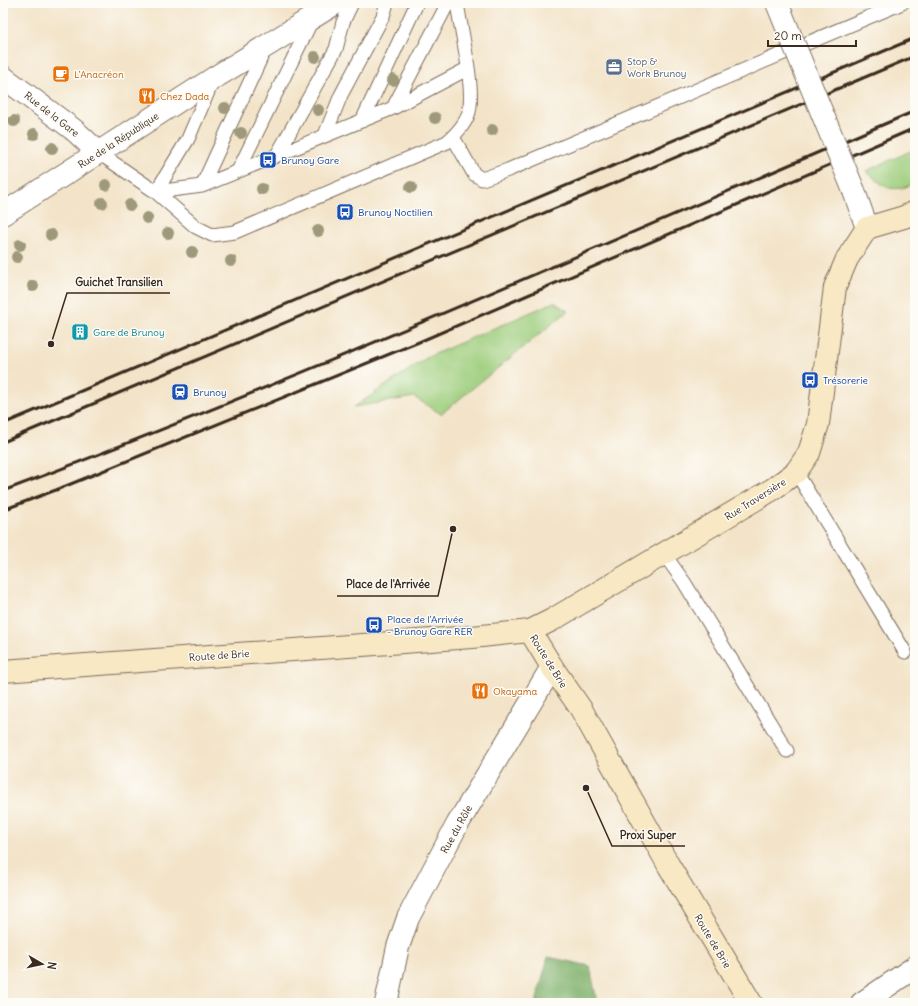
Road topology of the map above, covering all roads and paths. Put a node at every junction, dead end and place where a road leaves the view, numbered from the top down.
1 (336, 3) edge
2 (352, 3) edge
3 (387, 3) edge
4 (417, 3) edge
5 (448, 3) edge
6 (457, 3) edge
7 (777, 3) edge
8 (902, 3) edge
9 (313, 17) junction
10 (267, 45) junction
11 (467, 69) junction
12 (3, 77) edge
13 (214, 78) junction
14 (393, 108) junction
15 (362, 120) junction
16 (325, 135) junction
17 (453, 137) junction
18 (99, 153) junction
19 (277, 155) junction
20 (238, 171) junction
21 (202, 186) junction
22 (156, 192) junction
23 (915, 212) edge
24 (3, 214) edge
25 (867, 228) junction
26 (796, 472) junction
27 (664, 554) junction
28 (530, 631) junction
29 (905, 652) dead end
30 (552, 667) junction
31 (3, 671) edge
32 (787, 751) dead end
33 (915, 967) edge
34 (386, 1003) edge
35 (750, 1003) edge
36 (862, 1003) edge

1 - 9 street, Rue de la République
2 - 19 lane
3 - 16 lane
4 - 15 lane
5 - 14 lane
6 - 11 lane
7 - 25 street, bridge
8 - 17 lane
9 - 10 street, Rue de la République
9 - 20 lane
10 - 13 street, Rue de la République
10 - 21 lane
11 - 14 lane
11 - 17 lane
12 - 18 street, Rue de la Gare
13 - 18 street, Rue de la République
13 - 22 lane
14 - 15 lane
15 - 16 lane
16 - 19 lane
17 - 22 lane
18 - 22 lane
18 - 24 street, Rue de la République
19 - 20 lane
20 - 21 lane
21 - 22 lane
23 - 25 street
25 - 26 street, Rue Traversière
26 - 27 street, Rue Traversière
26 - 29 lane
27 - 28 street, Rue Traversière
27 - 32 lane
28 - 30 street, Route de Brie
28 - 31 street, Route de Brie
30 - 34 street, Rue du Rôle
30 - 35 street, Route de Brie
33 - 36 street

